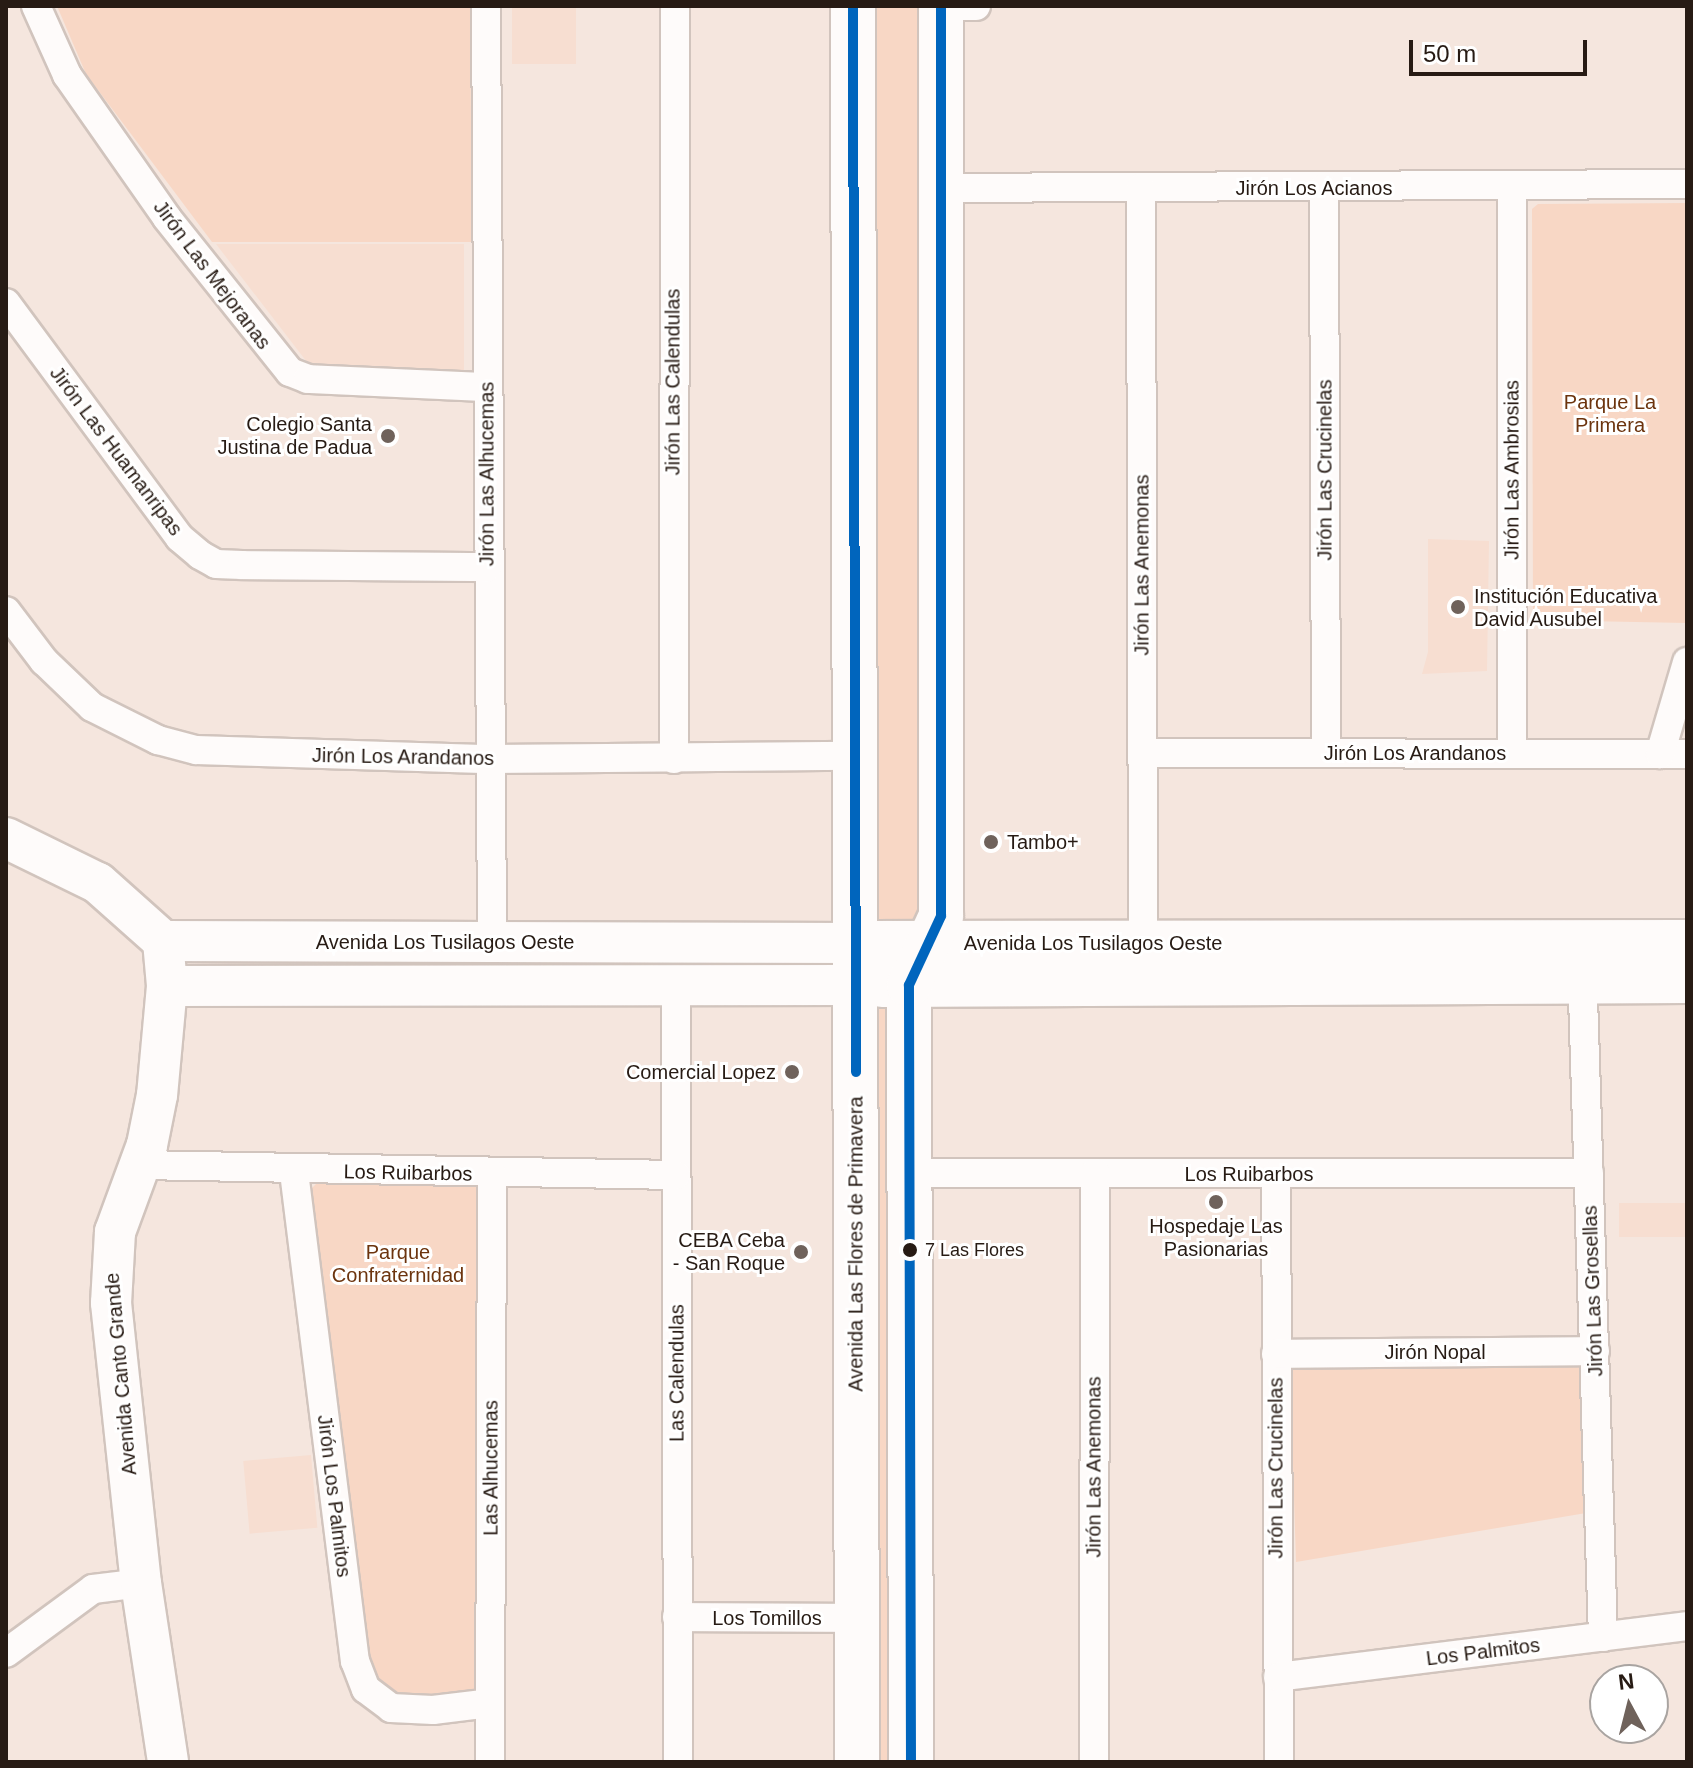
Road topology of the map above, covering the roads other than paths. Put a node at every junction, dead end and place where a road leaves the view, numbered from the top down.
1 (36, 6) edge
2 (486, 6) edge
3 (675, 6) edge
4 (853, 6) edge
5 (941, 6) edge
6 (976, 6) edge
7 (1687, 184) edge
8 (1512, 186) junction
9 (942, 188) junction
10 (1141, 188) junction
11 (1324, 188) junction
12 (6, 303) edge
13 (486, 387) junction
14 (487, 567) junction
15 (6, 611) edge
16 (1687, 662) edge
17 (1143, 753) junction
18 (1326, 753) junction
19 (1512, 753) junction
20 (1674, 754) edge
21 (852, 756) junction
22 (490, 759) junction
23 (674, 759) junction
24 (6, 838) edge
25 (163, 941) junction
26 (492, 942) junction
27 (1143, 942) junction
28 (1687, 942) edge
29 (929, 944) junction
30 (1582, 963) junction
31 (856, 964) junction
32 (1687, 981) edge
33 (676, 983) junction
34 (909, 985) junction
35 (167, 986) junction
36 (140, 1165) junction
37 (294, 1172) junction
38 (910, 1173) junction
39 (1095, 1173) junction
40 (1589, 1173) junction
41 (492, 1174) junction
42 (1276, 1174) junction
43 (676, 1175) junction
44 (1595, 1351) junction
45 (1276, 1354) junction
46 (141, 1583) junction
47 (677, 1617) junction
48 (857, 1618) junction
49 (1687, 1626) edge
50 (1603, 1637) junction
51 (6, 1653) edge
52 (1278, 1677) junction
53 (490, 1703) junction
54 (168, 1762) edge
55 (490, 1762) edge
56 (678, 1762) edge
57 (857, 1762) edge
58 (911, 1762) edge
59 (1094, 1762) edge
60 (1279, 1762) edge

1 - 13 street, Jirón Las Mejoranas
2 - 13 street, Jirón Las Alhucemas
3 - 23 street, Jirón Las Calendulas
4 - 21 main road, Avenida Las Flores de Primavera
5 - 6 street
5 - 9 main road
7 - 8 street, Jirón Los Acianos
8 - 11 street, Jirón Los Acianos
8 - 19 street, Jirón Las Ambrosias
9 - 10 street, Jirón Los Acianos
9 - 29 main road
10 - 11 street, Jirón Los Acianos
10 - 17 street, Jirón Las Anemonas
11 - 18 street, Jirón Las Crucinelas
12 - 14 street, Jirón Las Huamanripas
13 - 14 street, Jirón Las Alhucemas
14 - 22 street, Jirón Las Alhucemas
15 - 22 street, Jirón Los Arandanos
16 - 20 street
17 - 18 street, Jirón Los Arandanos
17 - 27 street, Jirón Las Anemonas
18 - 19 street, Jirón Los Arandanos
19 - 20 street, Jirón Los Arandanos
21 - 23 street, Jirón Los Arandanos
21 - 31 main road, Avenida Las Flores de Primavera
22 - 23 street, Jirón Los Arandanos
22 - 26 street, Jirón Las Alhucemas
24 - 25 street
25 - 26 street, Avenida Los Tusilagos Oeste
25 - 35 street, Avenida Canto Grande
26 - 31 street, Avenida Los Tusilagos Oeste
27 - 29 main road, Avenida Los Tusilagos Oeste
27 - 30 main road, Avenida Los Tusilagos Oeste
28 - 30 main road, Avenida Los Tusilagos Oeste
29 - 31 main road, Avenida Los Tusilagos Oeste
29 - 34 main road
30 - 32 main road, Avenida Los Tusilagos Oeste
30 - 34 main road, Avenida Los Tusilagos Oeste
30 - 40 street, Jirón Las Grosellas
31 - 33 street, Avenida Los Tusilagos Oeste
31 - 34 main road, Avenida Los Tusilagos Oeste
31 - 48 main road, Avenida Las Flores de Primavera
33 - 35 street, Avenida Los Tusilagos Oeste
33 - 43 street, Las Calendulas
34 - 38 main road
35 - 36 street, Avenida Canto Grande
36 - 37 street, Los Ruibarbos
36 - 46 street, Avenida Canto Grande
37 - 41 street, Los Ruibarbos
37 - 53 street, Jirón Los Palmitos
38 - 39 street, Los Ruibarbos
38 - 58 main road
39 - 42 street, Los Ruibarbos
39 - 59 street, Jirón Las Anemonas
40 - 42 street, Los Ruibarbos
40 - 44 street, Jirón Las Grosellas
41 - 43 street, Los Ruibarbos
41 - 53 street, Las Alhucemas
42 - 45 street, Jirón Las Crucinelas
43 - 47 street, Las Calendulas
44 - 45 street, Jirón Nopal
44 - 50 street, Jirón Las Grosellas
45 - 52 street, Jirón Las Crucinelas
46 - 51 street
46 - 54 street, Avenida Canto Grande
47 - 48 street, Los Tomillos
47 - 56 street, Las Calendulas
48 - 57 main road, Avenida Las Flores de Primavera
49 - 50 street, Los Palmitos
50 - 52 street, Los Palmitos
52 - 60 street, Jirón Las Crucinelas
53 - 55 street, Las Alhucemas

